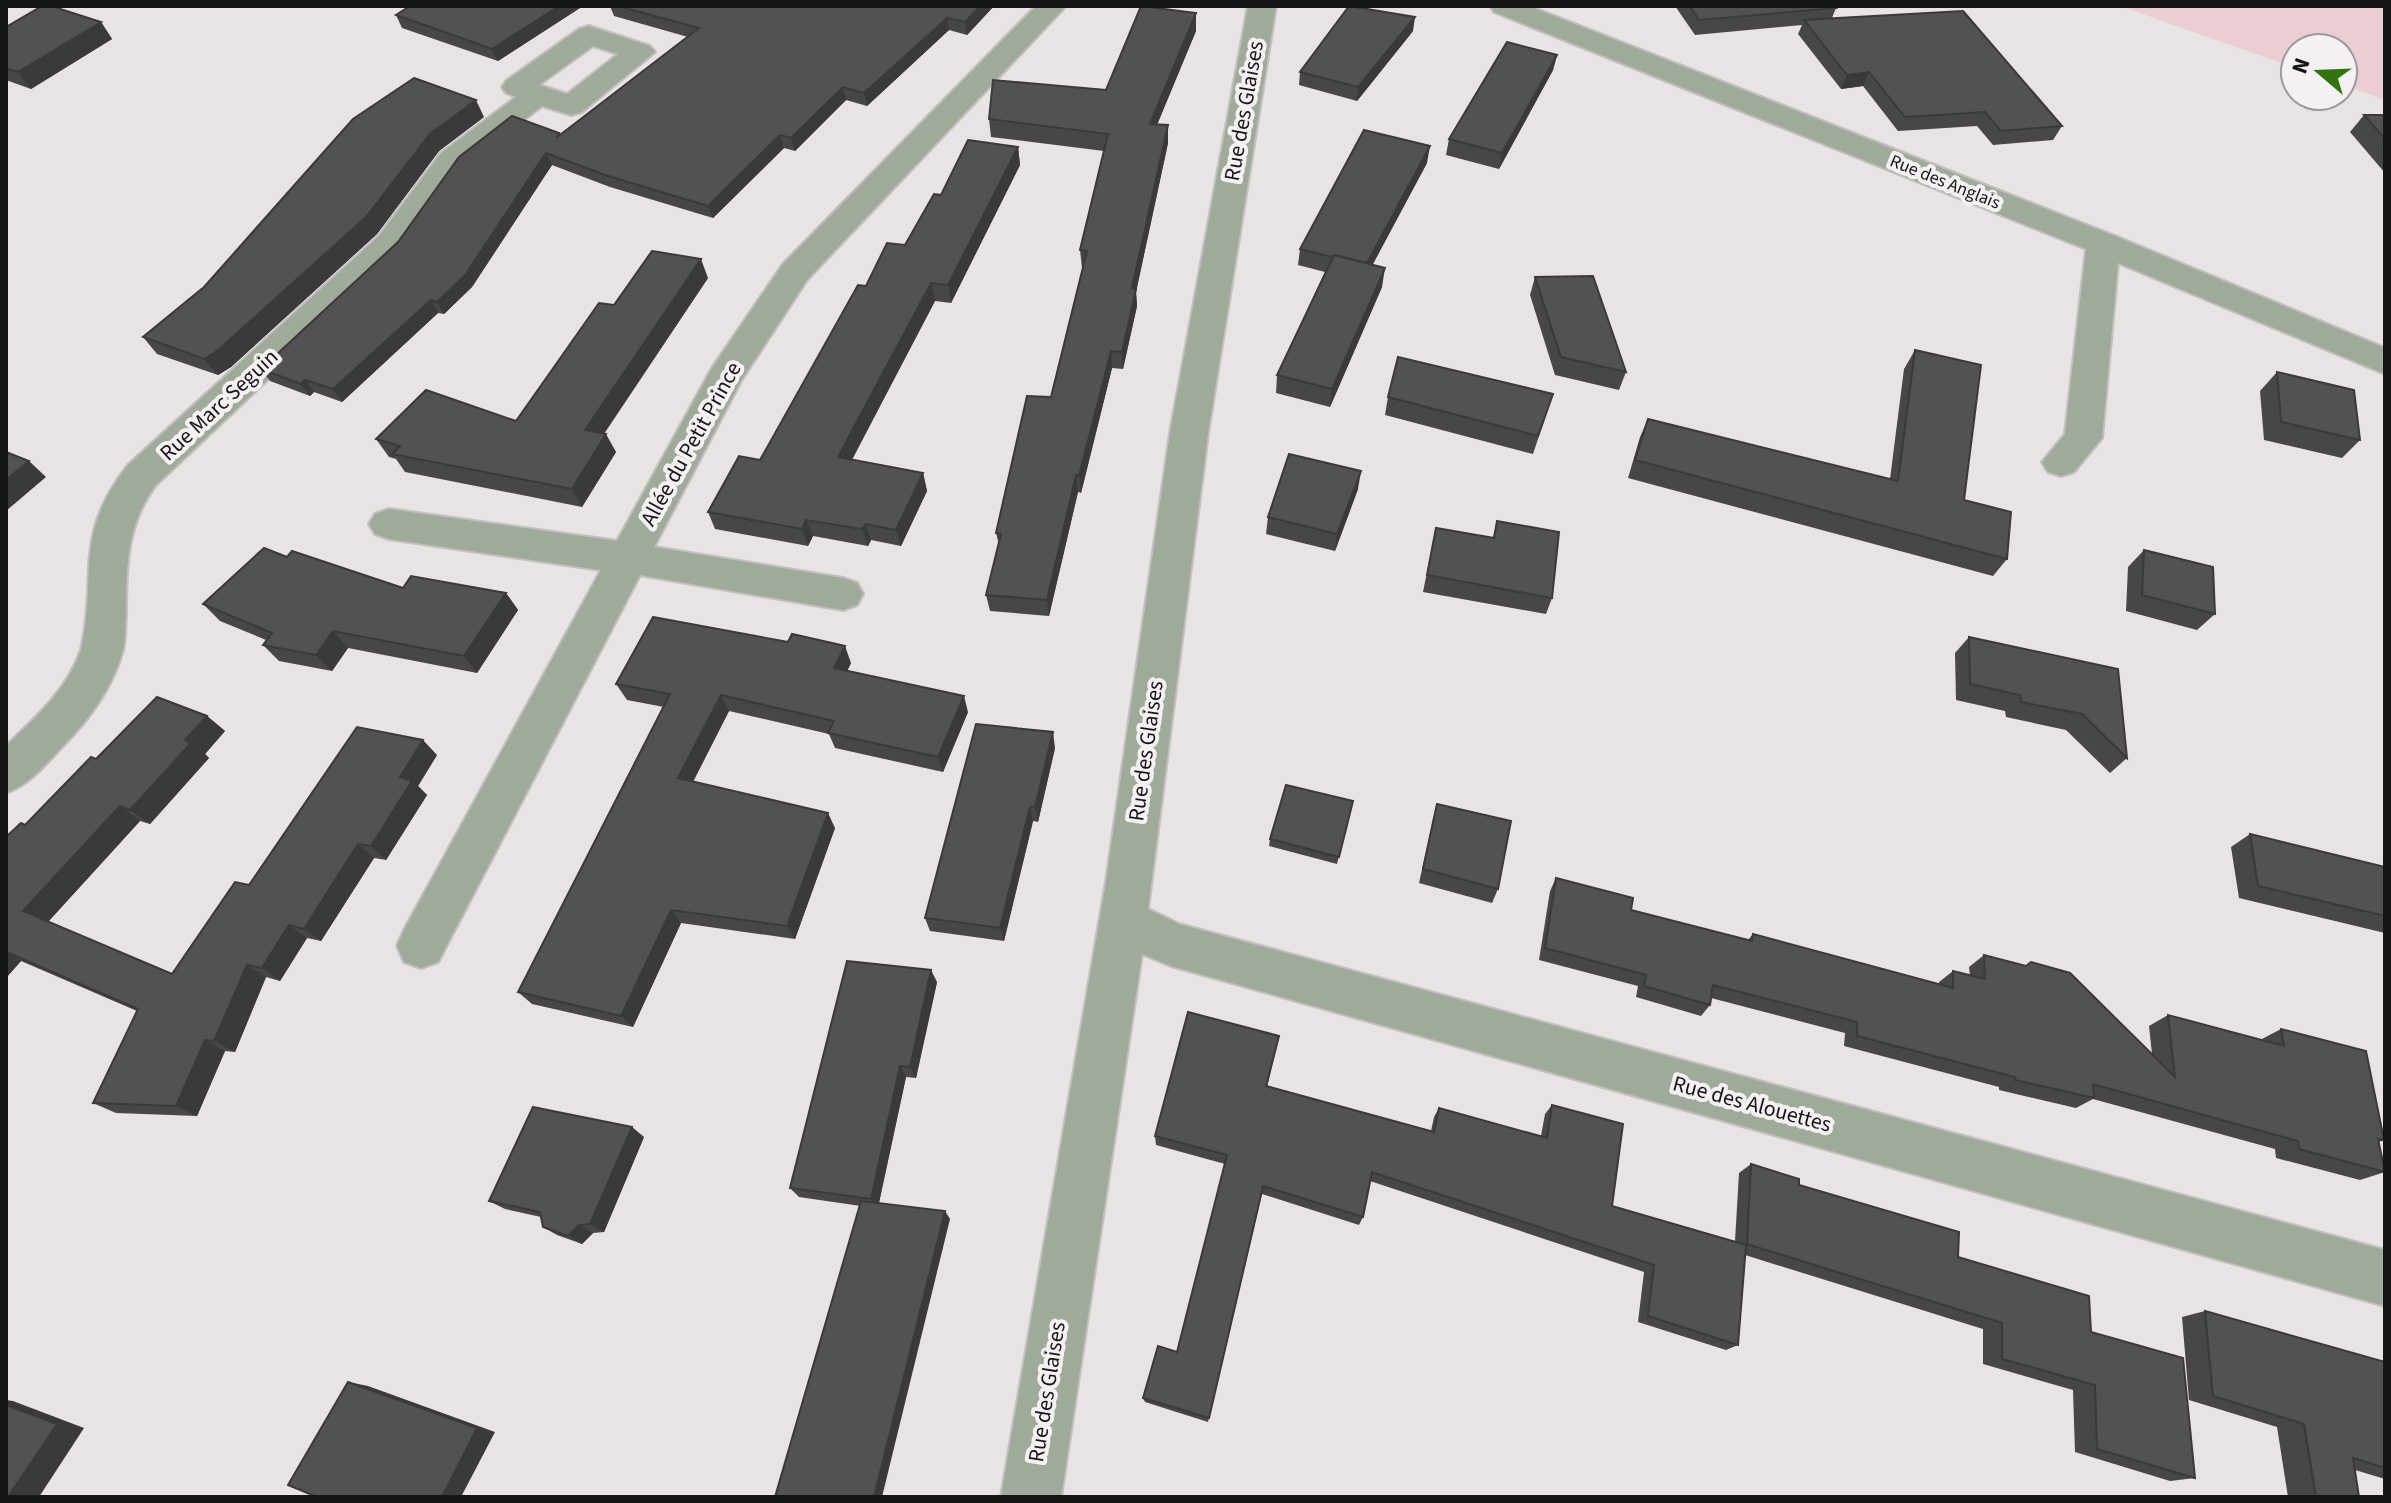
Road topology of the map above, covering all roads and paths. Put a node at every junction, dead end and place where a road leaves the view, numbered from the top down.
1 (1052, 6) edge
2 (1262, 6) edge
3 (1504, 6) edge
4 (538, 95) dead end
5 (2103, 244) junction
6 (2385, 362) edge
7 (2061, 462) dead end
8 (389, 524) dead end
9 (628, 558) junction
10 (843, 594) dead end
11 (6, 774) edge
12 (1122, 920) junction
13 (421, 946) dead end
14 (2385, 1278) edge
15 (1031, 1497) edge

1 - 9 street, Allée du Petit Prince
2 - 12 street, Rue des Glaises
3 - 5 street, Rue des Anglais
4 - 11 street, Rue Marc Seguin
5 - 6 street, Rue des Anglais
5 - 7 street
8 - 9 street
9 - 10 street
9 - 13 street, Allée du Petit Prince
12 - 14 street, Rue des Alouettes
12 - 15 street, Rue des Glaises

